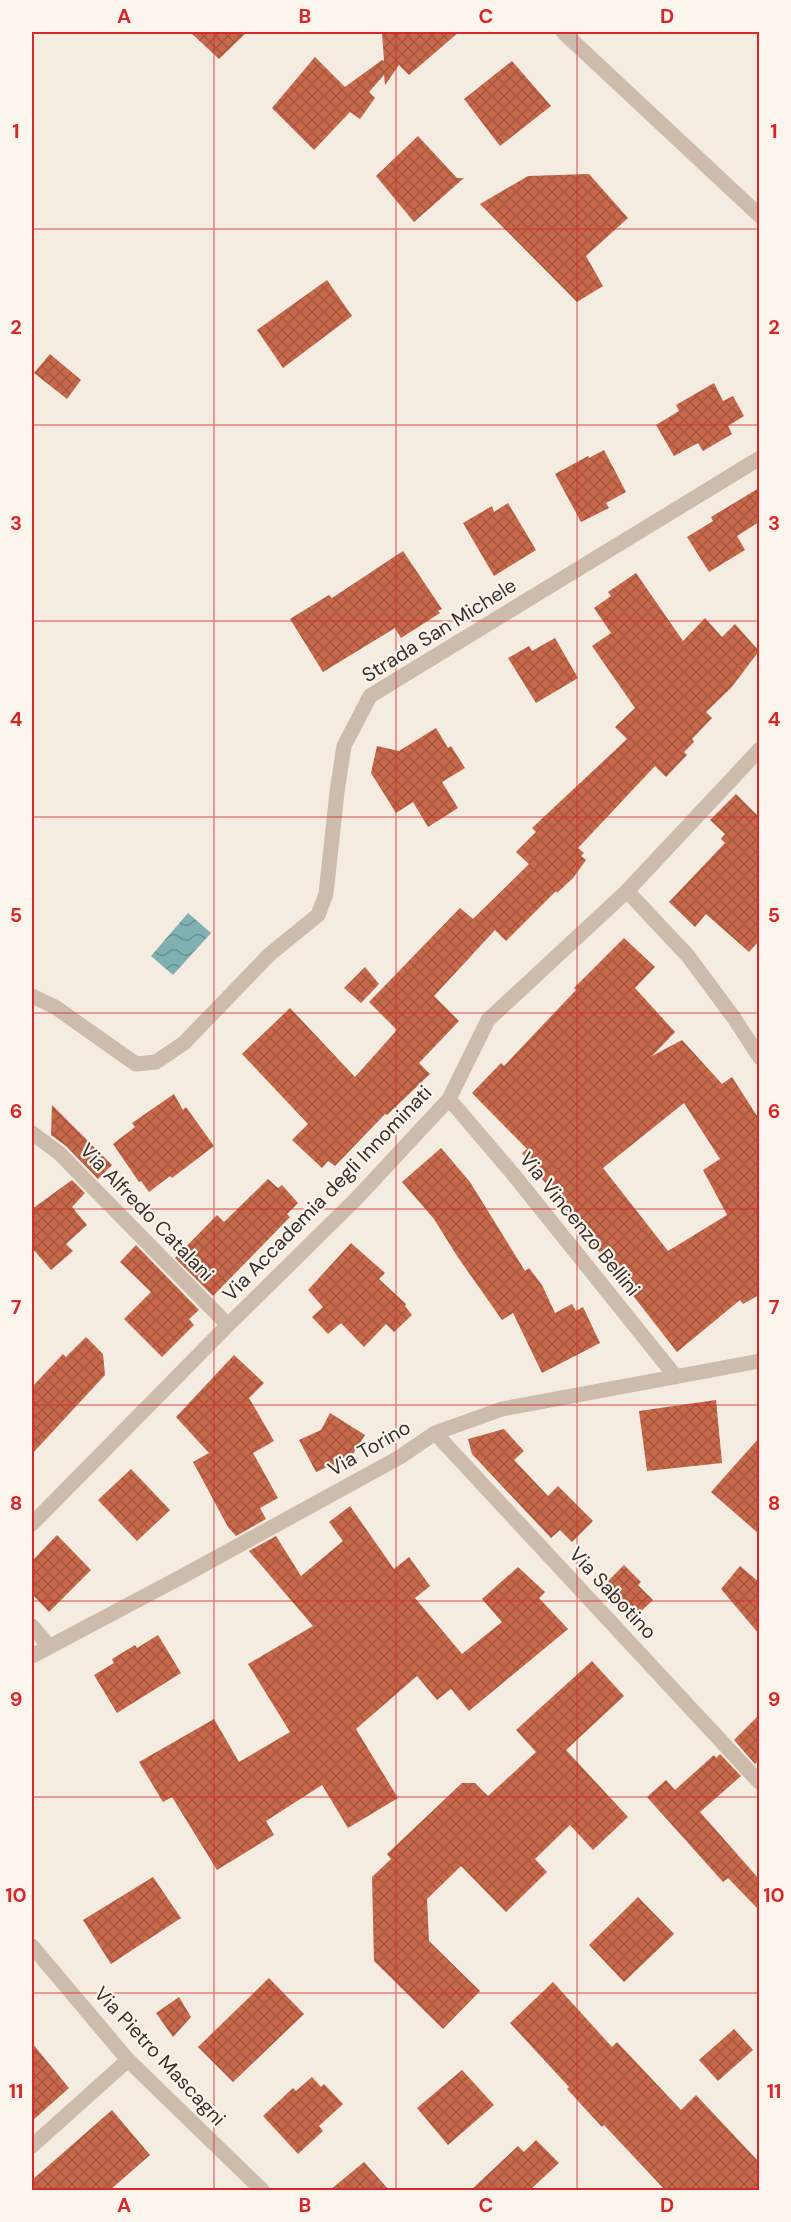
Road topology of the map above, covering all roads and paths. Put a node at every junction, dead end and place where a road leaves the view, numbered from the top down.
1 (563, 32) edge
2 (759, 216) edge
3 (759, 458) edge
4 (759, 749) edge
5 (627, 891) junction
6 (32, 996) edge
7 (759, 1058) edge
8 (448, 1099) junction
9 (32, 1133) edge
10 (228, 1325) junction
11 (759, 1361) edge
12 (676, 1377) junction
13 (435, 1433) junction
14 (32, 1524) edge
15 (32, 1626) edge
16 (49, 1646) junction
17 (32, 1656) edge
18 (759, 1783) edge
19 (32, 1946) edge
20 (128, 2060) junction
21 (32, 2146) edge
22 (261, 2190) edge

1 - 2 street
3 - 6 street, Strada San Michele
4 - 5 street, Via Accademia degli Innominati
5 - 7 street
5 - 8 street, Via Accademia degli Innominati
8 - 10 street, Via Accademia degli Innominati
8 - 12 street, Via Vincenzo Bellini
9 - 10 street, Via Alfredo Catalani
10 - 14 street, Via Accademia degli Innominati
11 - 12 street, Via Torino
12 - 13 street, Via Torino
13 - 16 street, Via Torino
13 - 18 street, Via Sabotino
15 - 16 street
16 - 17 street, Via Torino
19 - 20 street, Via Pietro Mascagni
20 - 21 street
20 - 22 street, Via Pietro Mascagni

